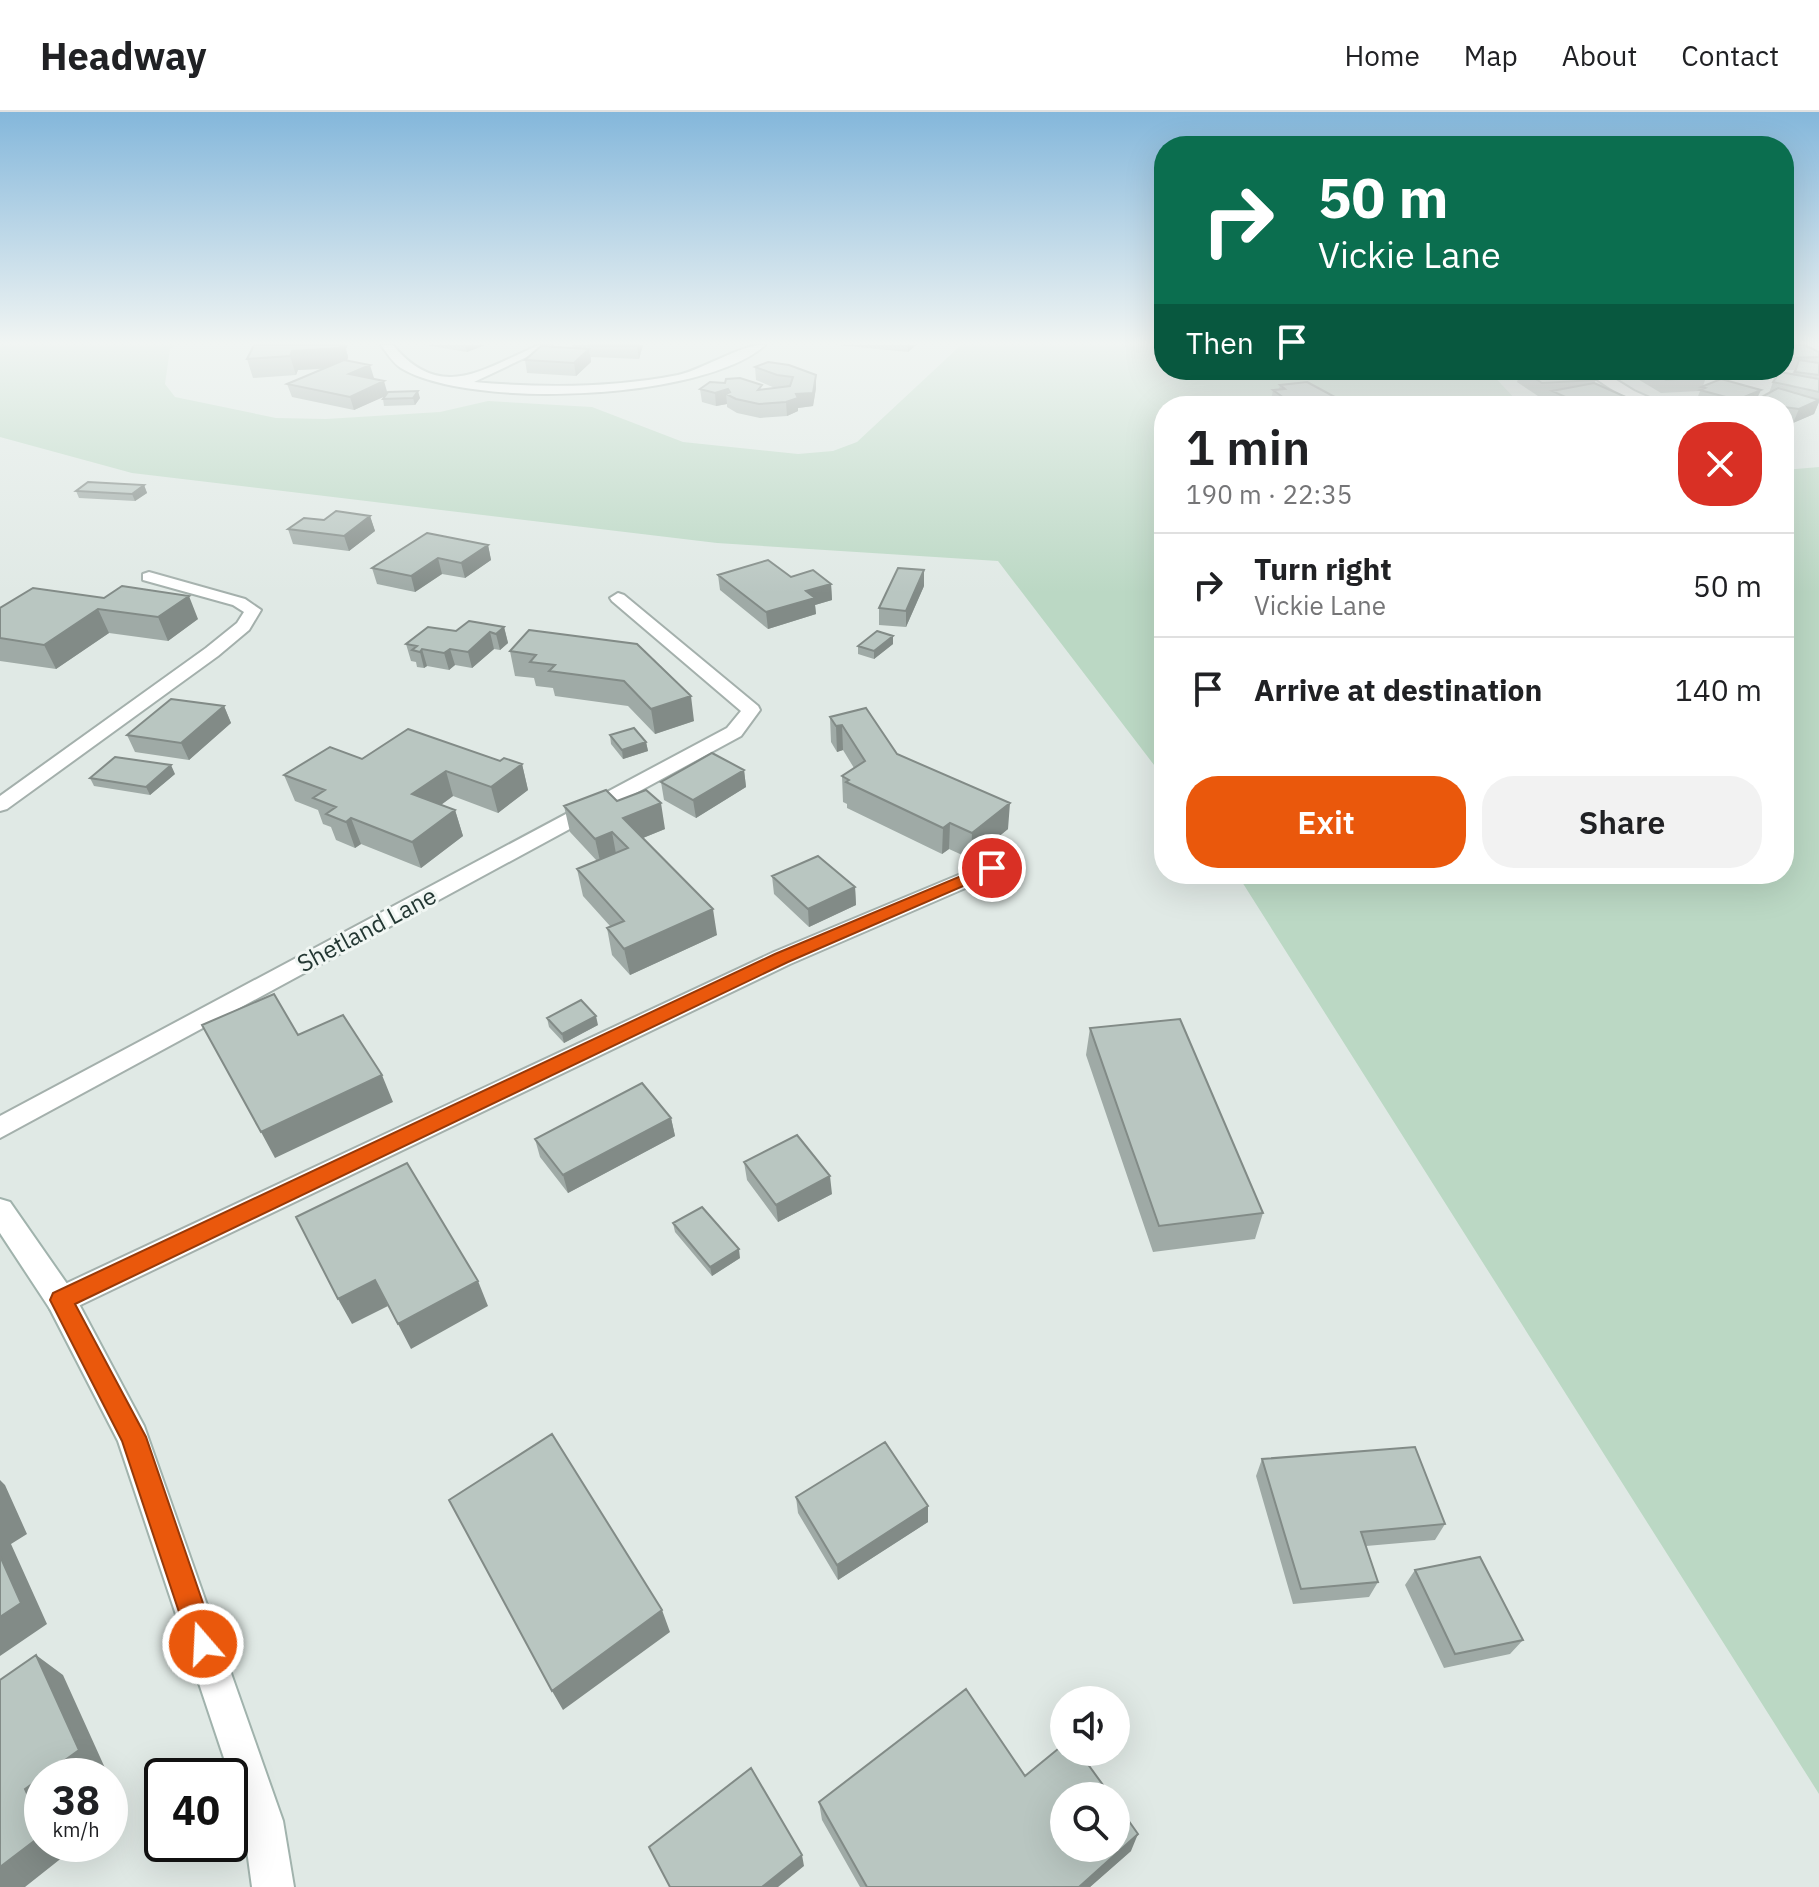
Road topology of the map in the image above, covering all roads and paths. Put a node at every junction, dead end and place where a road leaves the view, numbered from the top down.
1 (149, 577) dead end
2 (618, 598) dead end
3 (0, 805) edge
4 (992, 868) dead end
5 (0, 1128) edge
6 (0, 1210) edge
7 (61, 1300) junction
8 (273, 1887) edge

1 - 3 street
2 - 5 street, Shetland Lane
4 - 7 street
6 - 7 street
7 - 8 street

